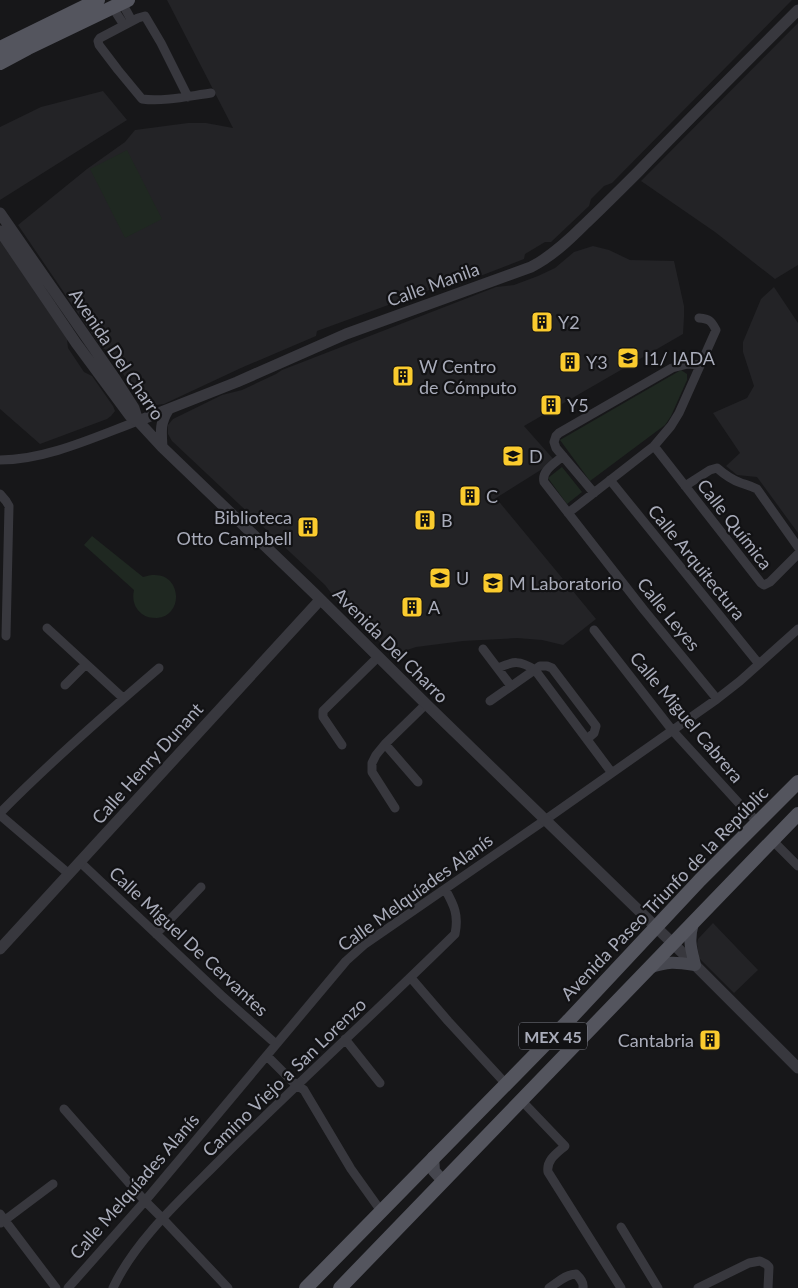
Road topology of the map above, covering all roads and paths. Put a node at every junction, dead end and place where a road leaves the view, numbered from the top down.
1 (98, 0) edge
2 (121, 4) edge
3 (798, 10) edge
4 (128, 23) junction
5 (50, 30) junction
6 (0, 48) edge
7 (0, 63) edge
8 (211, 93) dead end
9 (188, 97) junction
10 (0, 213) edge
11 (0, 231) edge
12 (698, 318) dead end
13 (700, 365) junction
14 (168, 410) junction
15 (138, 421) junction
16 (654, 446) junction
17 (162, 447) junction
18 (563, 456) junction
19 (0, 460) edge
20 (610, 480) junction
21 (685, 486) junction
22 (594, 493) junction
23 (0, 494) edge
24 (568, 513) junction
25 (798, 546) edge
26 (798, 554) edge
27 (320, 600) junction
28 (47, 628) dead end
29 (798, 629) edge
30 (594, 630) dead end
31 (6, 636) dead end
32 (483, 649) dead end
33 (378, 657) junction
34 (86, 664) junction
35 (759, 664) junction
36 (158, 668) dead end
37 (498, 668) junction
38 (535, 670) junction
39 (65, 685) dead end
40 (511, 686) junction
41 (123, 698) junction
42 (717, 699) junction
43 (490, 701) dead end
44 (426, 704) junction
45 (672, 730) junction
46 (587, 739) junction
47 (385, 744) junction
48 (342, 745) dead end
49 (612, 773) junction
50 (418, 782) dead end
51 (798, 782) edge
52 (395, 808) dead end
53 (0, 814) edge
54 (798, 814) edge
55 (545, 820) junction
56 (758, 822) junction
57 (773, 841) junction
58 (80, 862) junction
59 (798, 866) edge
60 (69, 874) junction
61 (201, 887) dead end
62 (445, 889) junction
63 (693, 923) junction
64 (655, 928) junction
65 (156, 934) junction
66 (672, 944) junction
67 (0, 949) edge
68 (695, 966) junction
69 (649, 968) junction
70 (411, 978) junction
71 (345, 1039) junction
72 (276, 1044) junction
73 (267, 1056) junction
74 (798, 1068) edge
75 (380, 1083) dead end
76 (506, 1084) junction
77 (297, 1086) junction
78 (521, 1100) junction
79 (64, 1109) dead end
80 (433, 1157) junction
81 (443, 1181) junction
82 (52, 1184) dead end
83 (145, 1201) junction
84 (381, 1211) junction
85 (163, 1219) junction
86 (2, 1220) edge
87 (621, 1227) dead end
88 (56, 1288) edge
89 (68, 1288) edge
90 (113, 1288) edge
91 (228, 1288) edge
92 (306, 1288) edge
93 (340, 1288) edge
94 (550, 1288) edge
95 (583, 1288) edge
96 (621, 1288) edge
97 (658, 1288) edge
98 (698, 1288) edge
99 (768, 1288) edge

1 - 5 main road
2 - 4 street
2 - 5 main road
3 - 14 street, Calle Manila
4 - 9 street
4 - 9 street
5 - 6 main road
5 - 7 main road
8 - 9 street
10 - 15 street, Avenida Del Charro
11 - 15 street, Avenida Del Charro
12 - 13 street
13 - 16 street
13 - 18 street
14 - 15 street, Calle Manila
14 - 17 street
15 - 17 street, Avenida Del Charro
15 - 19 street, Calle Manila
16 - 20 street
16 - 21 street, Calle Química
17 - 27 street, Avenida Del Charro
18 - 22 street
18 - 24 street, Calle Leyes
20 - 22 street
20 - 35 street, Calle Arquitectura
21 - 25 street
21 - 26 street, Calle Química
22 - 24 street
23 - 31 street
24 - 42 street, Calle Leyes
27 - 33 street, Avenida Del Charro
27 - 58 street, Calle Henry Dunant
28 - 34 street
29 - 35 street, Calle Melquíades Alanís
30 - 45 street, Calle Miguel Cabrera
32 - 37 street
33 - 44 street, Avenida Del Charro
33 - 48 street
34 - 39 street
34 - 41 street
35 - 42 street, Calle Melquíades Alanís
36 - 41 street
37 - 38 street
37 - 40 street
38 - 40 street
38 - 46 street
38 - 46 street
40 - 43 street
41 - 53 street
42 - 45 street, Calle Melquíades Alanís
44 - 47 street
44 - 55 street, Avenida Del Charro
45 - 49 street, Calle Melquíades Alanís
45 - 56 street, Calle Miguel Cabrera
46 - 49 street
47 - 50 street
47 - 52 street
49 - 55 street, Calle Melquíades Alanís
51 - 56 main road, Avenida Paseo Triunfo de la Repúblic / MEX 45
53 - 60 street
54 - 57 main road, MEX 45
55 - 62 street, Calle Melquíades Alanís
55 - 64 street, Avenida Del Charro
56 - 64 main road, Avenida Paseo Triunfo de la Repúblic / MEX 45
57 - 59 street
57 - 63 main road, MEX 45
58 - 60 street, Calle Henry Dunant
58 - 65 street, Calle Miguel De Cervantes
60 - 67 street, Calle Henry Dunant
61 - 65 street
62 - 70 street, Camino Viejo a San Lorenzo
62 - 72 street, Calle Melquíades Alanís
63 - 66 main road, MEX 45
63 - 68 main road
64 - 66 street, Avenida Del Charro
64 - 76 main road, Avenida Paseo Triunfo de la Repúblic / MEX 45
65 - 72 street, Calle Miguel De Cervantes
66 - 68 street, Avenida Del Charro
66 - 69 main road, MEX 45
68 - 69 main road
68 - 74 street, Avenida Del Charro
69 - 78 main road, MEX 45
70 - 71 street, Camino Viejo a San Lorenzo
70 - 76 street
71 - 75 street
71 - 77 street, Camino Viejo a San Lorenzo
72 - 73 street, Calle Melquíades Alanís
73 - 77 street
73 - 83 street, Calle Melquíades Alanís
76 - 80 main road, Avenida Paseo Triunfo de la Repúblic / MEX 45
77 - 84 street
77 - 85 street, Camino Viejo a San Lorenzo
78 - 81 main road, MEX 45
78 - 96 street
79 - 83 street
80 - 81 main road
80 - 84 main road, Avenida Paseo Triunfo de la Repúblic / MEX 45
81 - 93 main road, MEX 45
82 - 86 street
83 - 85 street
83 - 89 street, Calle Melquíades Alanís
84 - 92 main road, Avenida Paseo Triunfo de la Repúblic / MEX 45
85 - 90 street, Camino Viejo a San Lorenzo
85 - 91 street
86 - 88 street
87 - 97 street
94 - 95 street
98 - 99 street

